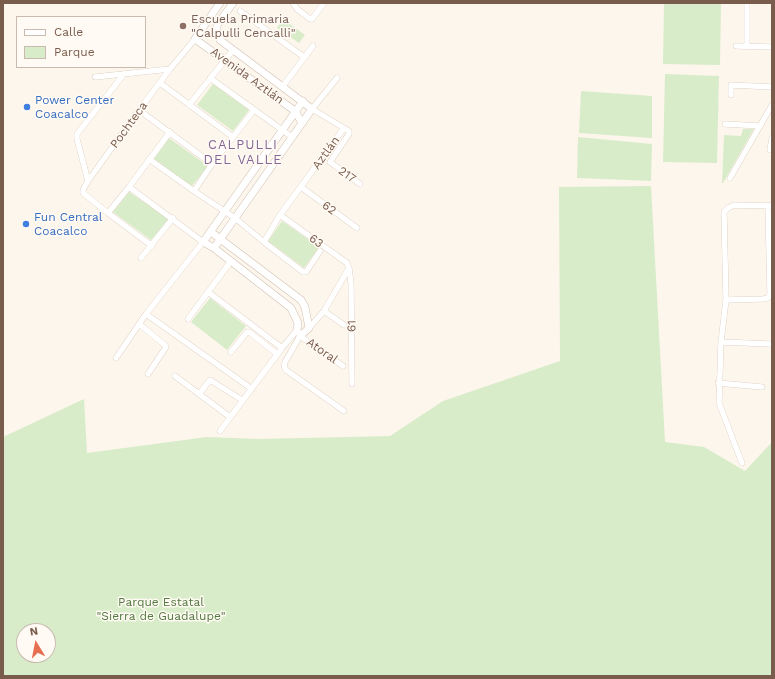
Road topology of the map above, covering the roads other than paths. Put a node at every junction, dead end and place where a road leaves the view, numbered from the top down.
1 (233, 3) edge
2 (293, 3) edge
3 (324, 3) edge
4 (747, 3) edge
5 (218, 5) edge
6 (240, 11) dead end
7 (225, 15) junction
8 (195, 39) junction
9 (313, 46) dead end
10 (736, 46) dead end
11 (747, 46) junction
12 (772, 47) edge
13 (233, 50) junction
14 (304, 57) junction
15 (224, 60) junction
16 (170, 69) junction
17 (124, 74) junction
18 (95, 77) dead end
19 (210, 78) junction
20 (337, 78) dead end
21 (160, 83) junction
22 (283, 86) junction
23 (772, 87) edge
24 (731, 95) dead end
25 (302, 101) junction
26 (189, 105) junction
27 (772, 107) edge
28 (312, 109) junction
29 (139, 110) junction
30 (254, 110) junction
31 (295, 111) junction
32 (302, 123) junction
33 (725, 124) dead end
34 (760, 126) junction
35 (344, 128) junction
36 (282, 130) junction
37 (170, 132) junction
38 (292, 136) junction
39 (233, 137) junction
40 (772, 138) edge
41 (770, 150) dead end
42 (149, 159) junction
43 (212, 164) junction
44 (730, 178) dead end
45 (88, 181) junction
46 (360, 184) dead end
47 (129, 187) junction
48 (301, 187) junction
49 (194, 191) junction
50 (770, 206) edge
51 (225, 211) junction
52 (108, 213) junction
53 (280, 215) junction
54 (173, 218) junction
55 (235, 218) junction
56 (357, 228) dead end
57 (211, 232) junction
58 (220, 239) junction
59 (203, 242) junction
60 (264, 242) junction
61 (152, 246) junction
62 (214, 248) junction
63 (320, 251) dead end
64 (141, 258) dead end
65 (231, 261) junction
66 (349, 268) junction
67 (770, 269) edge
68 (208, 292) junction
69 (726, 300) junction
70 (324, 310) junction
71 (146, 314) junction
72 (188, 319) dead end
73 (139, 324) junction
74 (344, 325) dead end
75 (308, 328) junction
76 (299, 333) junction
77 (721, 342) junction
78 (770, 344) dead end
79 (282, 348) junction
80 (230, 352) dead end
81 (277, 354) junction
82 (116, 358) dead end
83 (343, 366) dead end
84 (148, 374) dead end
85 (175, 376) dead end
86 (718, 383) junction
87 (352, 384) dead end
88 (762, 387) dead end
89 (252, 389) junction
90 (199, 394) junction
91 (242, 400) junction
92 (344, 411) dead end
93 (230, 417) junction
94 (220, 431) dead end
95 (742, 464) dead end

1 - 7 street, Avenida Aztlán
2 - 3 street
4 - 11 street
5 - 7 street
5 - 8 street
6 - 14 street
7 - 13 street, Avenida Aztlán
8 - 15 street, Avenida Aztlán
8 - 16 street, Pochteca
9 - 14 street
10 - 11 street
11 - 12 street
13 - 15 street
13 - 22 street, Avenida Aztlán
14 - 22 street
15 - 19 street
15 - 31 street, Avenida Aztlán
16 - 17 street
16 - 21 street, Pochteca
17 - 18 street
17 - 45 street
19 - 26 street
19 - 30 street
20 - 28 street
21 - 26 street
21 - 29 street, Pochteca
22 - 25 street, Avenida Aztlán
23 - 24 street
25 - 28 street, Avenida Aztlán
25 - 31 street, Avenida Aztlán
26 - 39 street
27 - 34 street
28 - 32 street
28 - 35 street, Aztlán
29 - 37 street
29 - 45 street, Pochteca
30 - 36 street
30 - 39 street
31 - 32 street, Avenida Aztlán
31 - 36 street, Avenida Aztlán
32 - 38 street
33 - 34 street
34 - 44 street
35 - 46 street, 217
35 - 48 street, Aztlán
36 - 38 street
36 - 51 street, Avenida Aztlán
37 - 42 street
37 - 43 street
38 - 55 street
39 - 43 street
40 - 41 street
42 - 47 street
42 - 49 street
43 - 49 street
45 - 52 street, Pochteca
47 - 52 street
47 - 54 street
48 - 53 street, Aztlán
48 - 56 street, 62
49 - 51 street
50 - 67 street
50 - 69 street
51 - 55 street
51 - 57 street, Avenida Aztlán
52 - 61 street
53 - 60 street, Aztlán
53 - 66 street, 63
54 - 59 street
54 - 61 street
55 - 58 street
55 - 60 street
57 - 58 street
57 - 59 street, Avenida Aztlán
58 - 62 street
58 - 75 street
59 - 62 street
59 - 71 street, Avenida Aztlán
60 - 63 street
61 - 64 street
62 - 65 street
65 - 68 street
65 - 76 street
66 - 70 street, Atoral
66 - 87 street, 61
67 - 69 street
68 - 72 street
68 - 79 street
69 - 77 street
70 - 74 street
70 - 75 street, Atoral
71 - 73 street, Avenida Aztlán
71 - 89 street
73 - 82 street, Avenida Aztlán
73 - 84 street
75 - 76 street
76 - 79 street
76 - 83 street, Atoral
76 - 92 street
77 - 78 street
77 - 86 street
79 - 81 street
80 - 81 street
81 - 89 street
85 - 90 street
86 - 88 street
86 - 95 street
89 - 91 street
90 - 91 street
90 - 93 street
91 - 93 street
93 - 94 street

